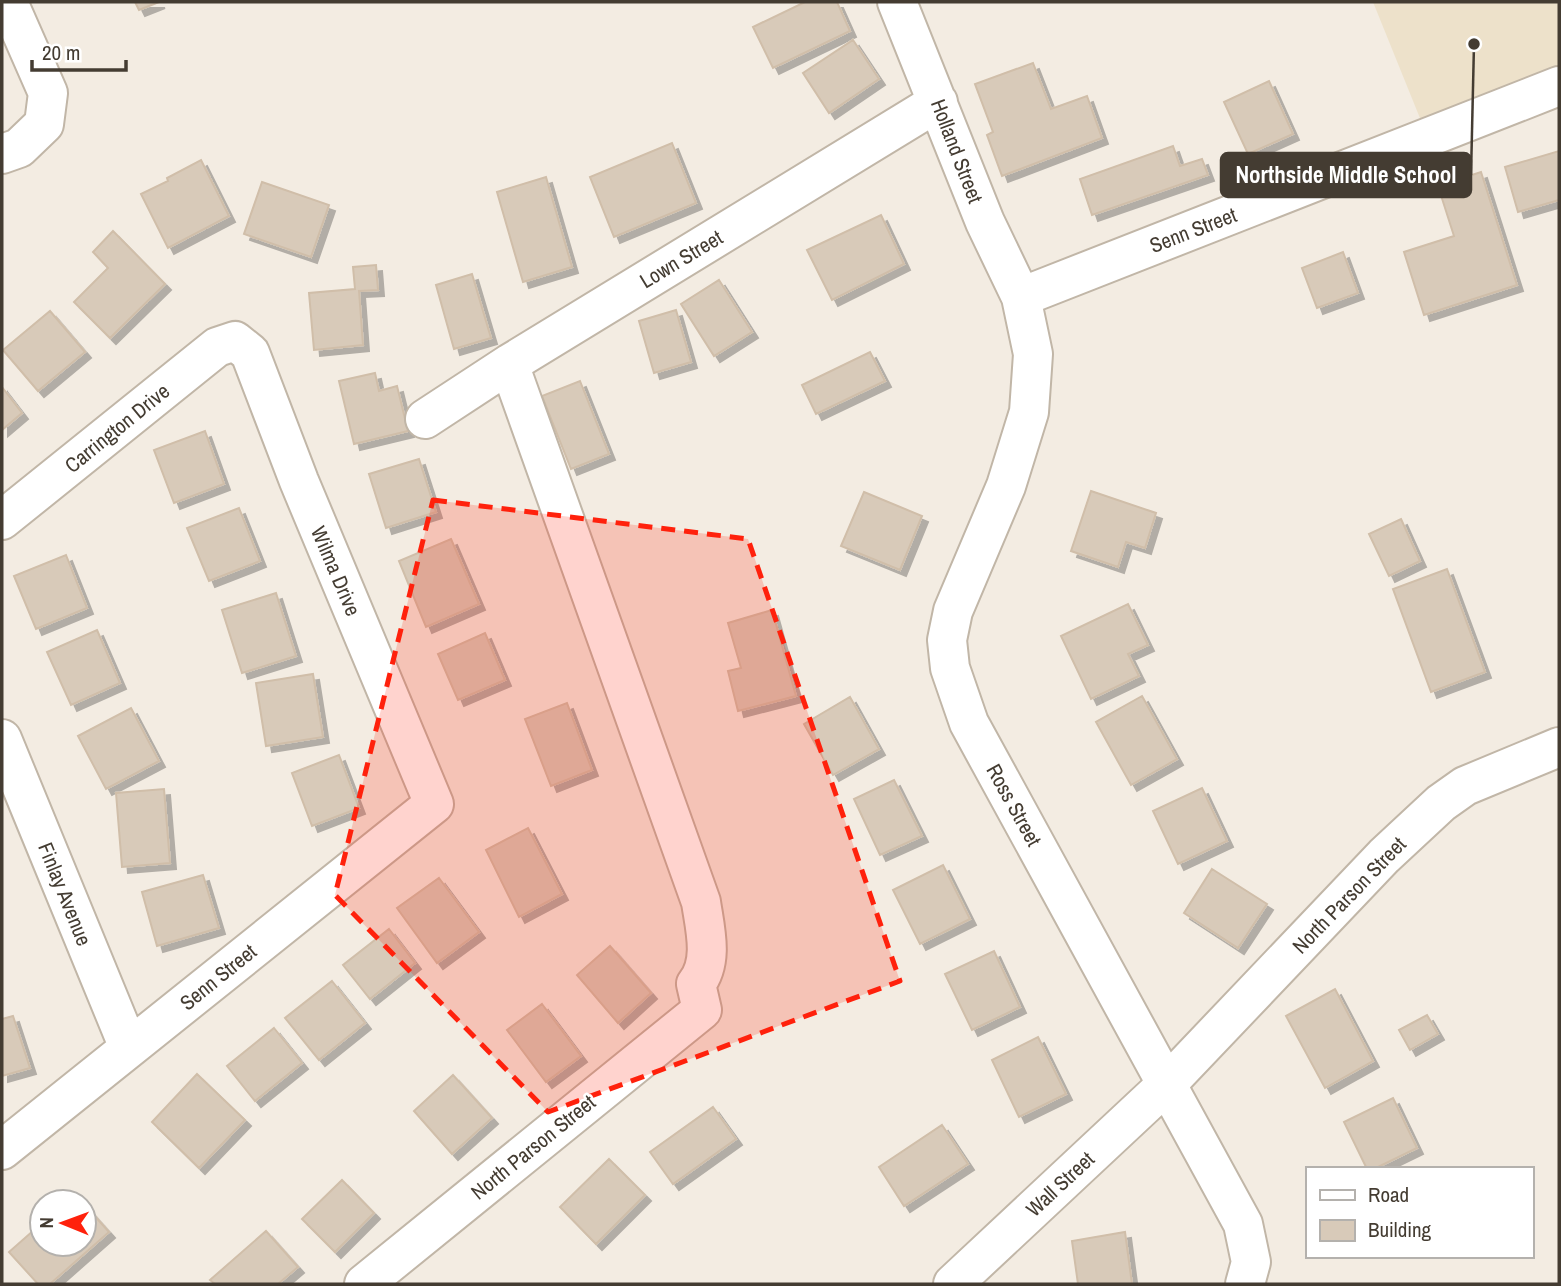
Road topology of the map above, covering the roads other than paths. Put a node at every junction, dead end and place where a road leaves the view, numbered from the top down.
1 (8, 2) edge
2 (897, 2) edge
3 (1559, 86) edge
4 (938, 102) junction
5 (2, 155) edge
6 (1021, 297) junction
7 (235, 341) joint
8 (509, 364) junction
9 (425, 419) dead end
10 (2, 520) edge
11 (2, 738) edge
12 (1559, 747) edge
13 (434, 804) joint
14 (129, 1048) junction
15 (1167, 1084) junction
16 (2, 1150) edge
17 (364, 1284) edge
18 (953, 1284) edge
19 (1245, 1284) edge

1 - 5 street
2 - 4 street, Holland Street
3 - 6 street, Senn Street
4 - 6 street, Holland Street
4 - 8 street, Lown Street
6 - 15 street, Ross Street
7 - 10 street, Carrington Drive
7 - 13 street, Wilma Drive
8 - 9 street, Lown Street
8 - 17 street, North Parson Street
11 - 14 street, Finlay Avenue
12 - 15 street, North Parson Street
13 - 14 street, Senn Street
14 - 16 street, Senn Street
15 - 18 street, Wall Street
15 - 19 street, Ross Street

